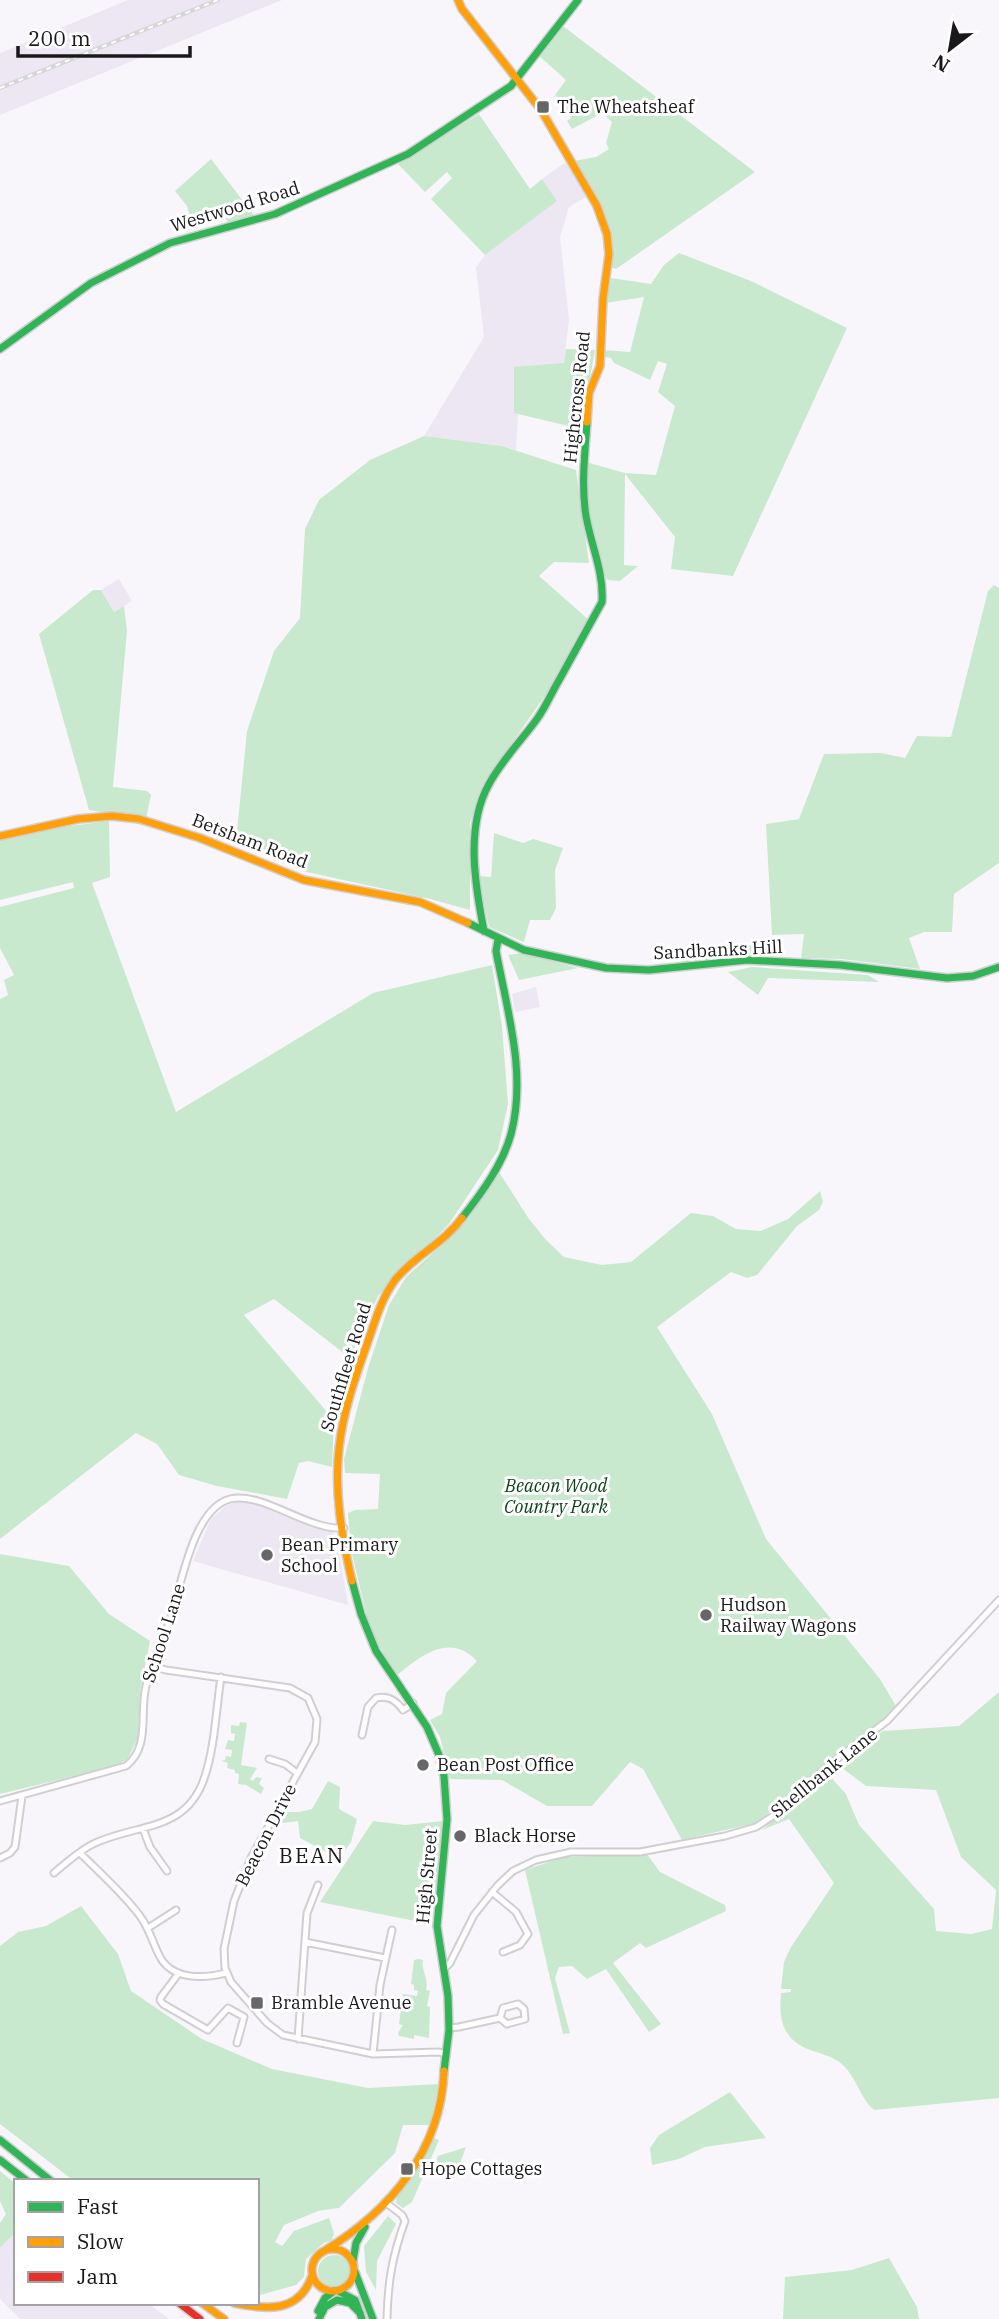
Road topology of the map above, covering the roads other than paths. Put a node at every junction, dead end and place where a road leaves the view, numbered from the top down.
1 (458, 0) edge
2 (578, 0) edge
3 (517, 79) junction
4 (0, 349) edge
5 (0, 836) edge
6 (481, 915) junction
7 (471, 925) junction
8 (484, 931) junction
9 (498, 940) junction
10 (999, 967) edge
11 (344, 1528) junction
12 (999, 1600) edge
13 (152, 1666) junction
14 (220, 1677) junction
15 (413, 1703) junction
16 (362, 1735) dead end
17 (269, 1759) dead end
18 (298, 1773) junction
19 (446, 1786) joint
20 (22, 1796) junction
21 (0, 1801) edge
22 (143, 1829) junction
23 (80, 1853) junction
24 (0, 1858) edge
25 (167, 1871) dead end
26 (54, 1873) dead end
27 (318, 1885) dead end
28 (492, 1892) junction
29 (176, 1910) dead end
30 (148, 1928) junction
31 (392, 1930) dead end
32 (305, 1942) junction
33 (503, 1952) dead end
34 (385, 1958) junction
35 (445, 1968) junction
36 (179, 1973) junction
37 (226, 1973) junction
38 (500, 2018) junction
39 (449, 2028) junction
40 (298, 2039) junction
41 (237, 2043) dead end
42 (373, 2054) junction
43 (445, 2054) junction
44 (0, 2140) edge
45 (0, 2160) edge
46 (24, 2179) edge
47 (50, 2179) edge
48 (385, 2202) junction
49 (369, 2220) junction
50 (324, 2251) junction
51 (354, 2265) junction
52 (312, 2276) junction
53 (336, 2291) junction
54 (380, 2291) dead end
55 (388, 2291) junction
56 (175, 2305) edge
57 (181, 2305) edge
58 (205, 2305) edge
59 (246, 2305) edge
60 (361, 2316) edge
61 (189, 2319) edge
62 (200, 2319) edge
63 (224, 2319) edge
64 (318, 2319) edge
65 (373, 2319) edge
66 (387, 2319) edge

1 - 3 main road, Highcross Road
2 - 3 main road, Westwood Road
3 - 4 main road, Westwood Road
3 - 6 main road, Highcross Road
5 - 7 main road, Betsham Road
6 - 7 main road
6 - 8 main road, Highcross Road
7 - 8 main road, Betsham Road
8 - 9 main road, Sandbanks Hill
9 - 10 main road, Sandbanks Hill
9 - 11 main road, Southfleet Road
11 - 13 street, School Lane
11 - 15 main road, Southfleet Road
12 - 28 street, Shellbank Lane
13 - 14 street, Beacon Drive
13 - 20 street, School Lane
14 - 18 street, Beacon Drive
14 - 22 street
15 - 16 street
15 - 19 main road, Southfleet Road
17 - 18 street
18 - 37 street, Beacon Drive
19 - 35 main road, High Street
20 - 21 street, School Lane
20 - 24 street
22 - 23 street
22 - 25 street
23 - 26 street
23 - 30 street
27 - 32 street
28 - 33 street
28 - 35 street, Shellbank Lane
29 - 30 street
30 - 36 street
31 - 34 street
32 - 34 street
32 - 40 street
34 - 42 street
35 - 39 main road, High Street
36 - 37 street
36 - 41 street
37 - 40 street
38 - 38 street
38 - 39 street
39 - 43 main road, High Street
40 - 42 street
42 - 43 street
43 - 48 main road, High Street
44 - 47 main road
45 - 46 main road
48 - 49 main road, High Street
48 - 55 street
49 - 50 main road
49 - 51 main road
50 - 51 main road
50 - 52 main road
51 - 53 main road
51 - 65 main road
52 - 53 main road
52 - 59 main road
53 - 60 main road
53 - 64 main road
54 - 55 street
55 - 66 street
56 - 61 main road
57 - 62 main road
58 - 63 main road
60 - 64 main road

